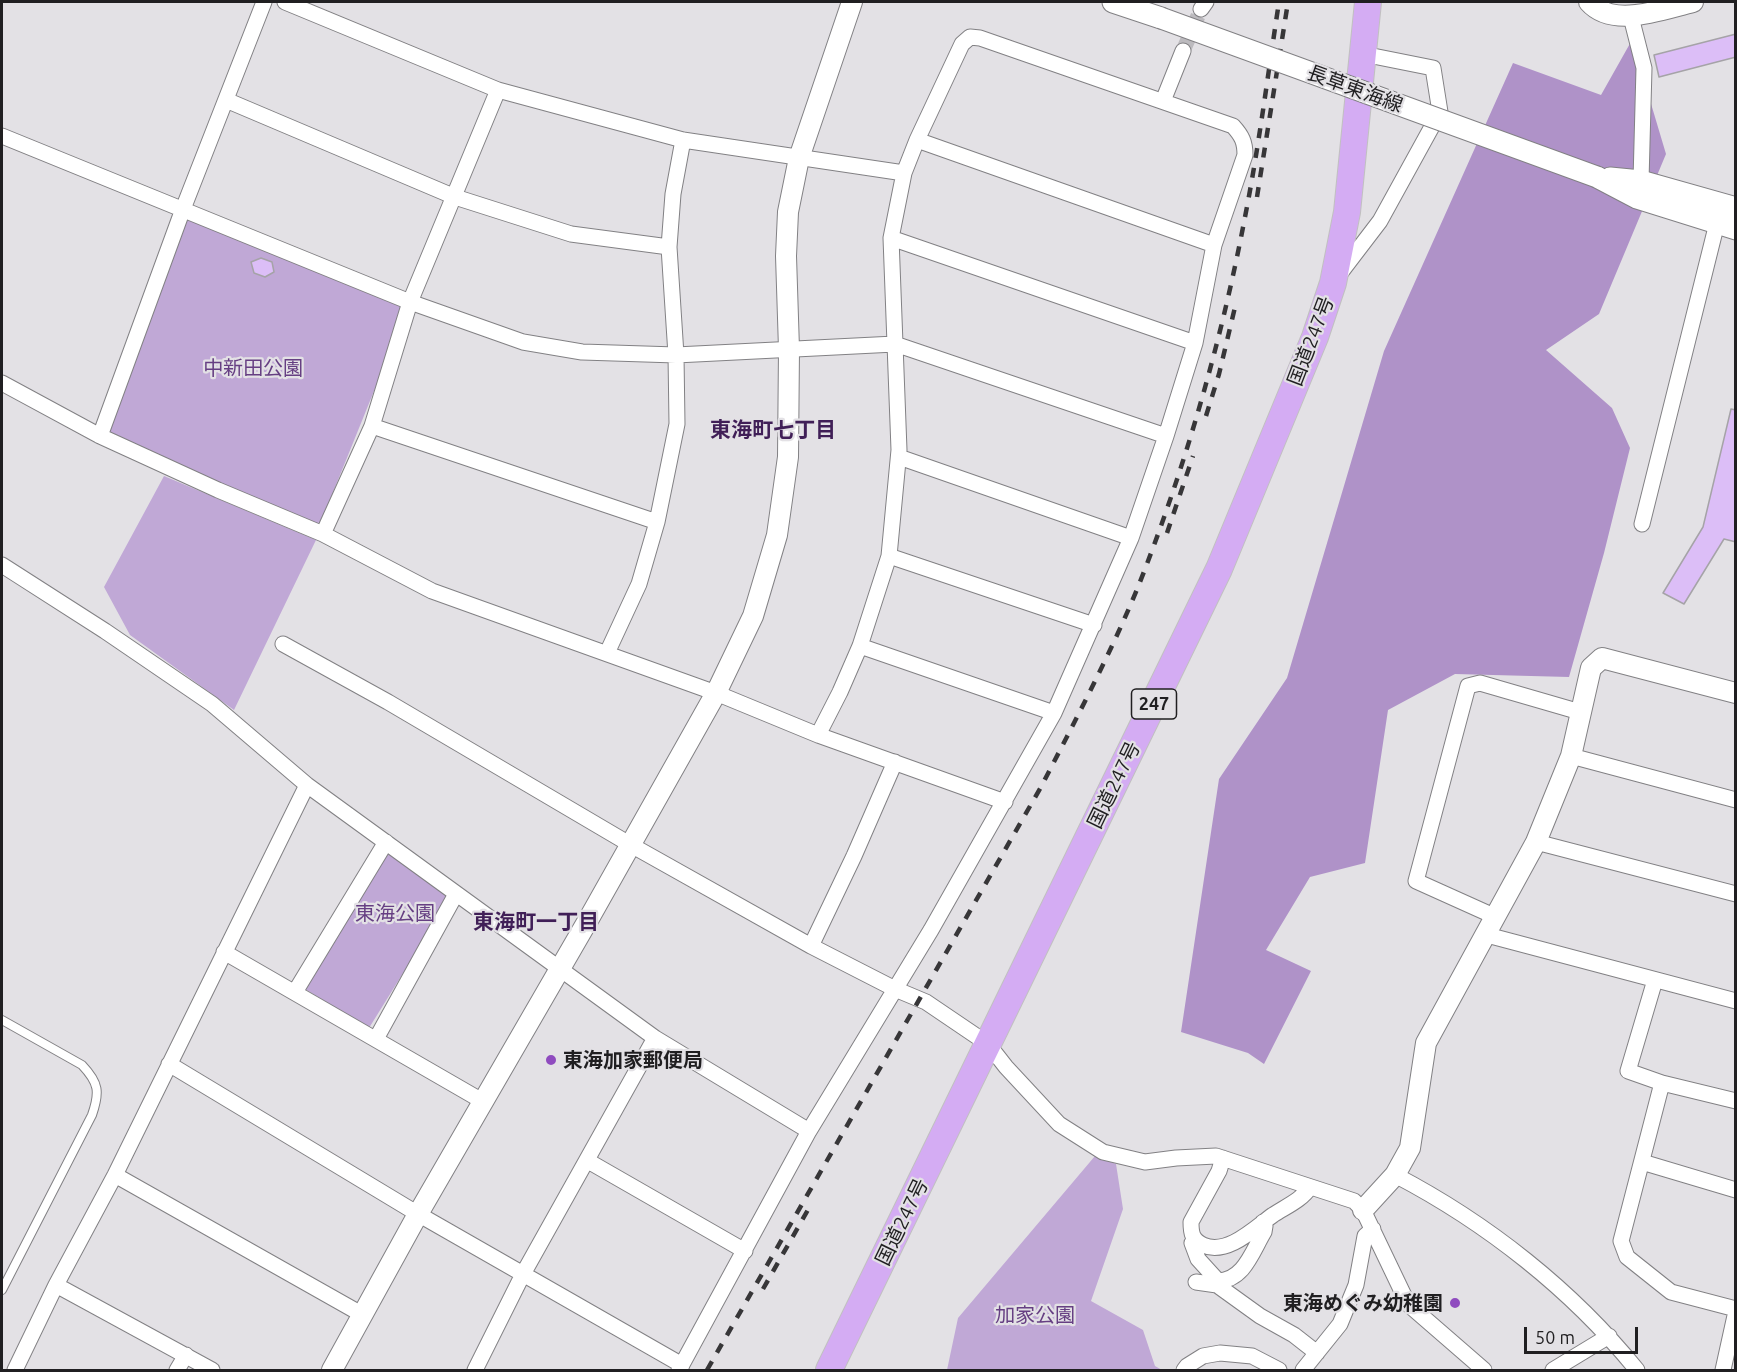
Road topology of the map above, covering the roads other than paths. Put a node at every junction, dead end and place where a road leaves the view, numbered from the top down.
1 (264, 2) edge
2 (285, 2) edge
3 (852, 2) edge
4 (1113, 2) edge
5 (1368, 2) edge
6 (1589, 2) edge
7 (1693, 2) edge
8 (1630, 16) junction
9 (1184, 51) tunnel mouth
10 (1363, 54) junction
11 (498, 90) junction
12 (226, 100) junction
13 (1162, 102) junction
14 (2, 136) edge
15 (683, 140) junction
16 (917, 140) junction
17 (799, 158) junction
18 (904, 173) junction
19 (1597, 177) junction
20 (1641, 181) junction
21 (455, 197) junction
22 (1736, 208) edge
23 (183, 209) junction
24 (1726, 226) edge
25 (891, 238) junction
26 (1214, 245) junction
27 (669, 247) junction
28 (1333, 283) junction
29 (410, 302) junction
30 (1195, 343) junction
31 (895, 344) junction
32 (789, 349) junction
33 (676, 355) junction
34 (2, 383) edge
35 (372, 426) junction
36 (100, 436) junction
37 (1166, 436) junction
38 (898, 457) junction
39 (657, 522) junction
40 (1642, 524) dead end
41 (323, 534) junction
42 (1131, 538) junction
43 (889, 556) junction
44 (2, 565) edge
45 (1094, 626) junction
46 (284, 644) dead end
47 (860, 646) junction
48 (607, 653) junction
49 (716, 693) junction
50 (1736, 693) edge
51 (1580, 712) junction
52 (1054, 713) junction
53 (818, 735) junction
54 (1571, 756) junction
55 (895, 762) junction
56 (307, 785) junction
57 (1736, 800) edge
58 (1005, 802) junction
59 (386, 842) junction
60 (1536, 842) junction
61 (630, 845) junction
62 (456, 894) junction
63 (1736, 894) edge
64 (1496, 917) junction
65 (1487, 935) junction
66 (811, 946) junction
67 (224, 952) junction
68 (560, 969) junction
69 (1655, 980) junction
70 (895, 989) junction
71 (295, 992) junction
72 (1736, 1001) edge
73 (2, 1020) edge
74 (655, 1038) junction
75 (376, 1039) junction
76 (988, 1044) junction
77 (169, 1064) junction
78 (1662, 1083) junction
79 (1736, 1101) edge
80 (484, 1102) junction
81 (808, 1131) junction
82 (1223, 1158) junction
83 (588, 1161) junction
84 (1642, 1162) junction
85 (115, 1175) junction
86 (1395, 1175) junction
87 (1310, 1187) junction
88 (1736, 1190) edge
89 (1363, 1210) junction
90 (418, 1214) junction
91 (1263, 1222) junction
92 (1373, 1229) junction
93 (1195, 1240) junction
94 (745, 1251) junction
95 (523, 1274) junction
96 (1196, 1282) dead end
97 (1218, 1283) junction
98 (56, 1285) junction
99 (2, 1290) edge
100 (1736, 1310) edge
101 (363, 1315) junction
102 (1609, 1336) junction
103 (1317, 1353) junction
104 (186, 1355) junction
105 (680, 1368) edge
106 (15, 1371) edge
107 (177, 1371) edge
108 (212, 1371) edge
109 (332, 1371) edge
110 (475, 1371) edge
111 (829, 1371) edge
112 (1184, 1371) edge
113 (1279, 1371) edge
114 (1303, 1371) edge
115 (1484, 1371) edge
116 (1553, 1371) edge
117 (1637, 1371) edge
118 (1723, 1371) edge

1 - 12 street
2 - 11 street
3 - 17 street
4 - 19 main road, 長草東海線, bridge
5 - 10 highway, 国道247号 / 247
6 - 8 street
7 - 8 street
8 - 20 street
9 - 13 street
10 - 28 highway, 国道247号 / 247
10 - 28 street
11 - 15 street
11 - 21 street
12 - 21 street
12 - 23 street
13 - 16 street
13 - 26 street
14 - 23 street
15 - 17 street
15 - 27 street
16 - 18 street
16 - 26 street
17 - 18 street
17 - 32 street
18 - 25 street
19 - 20 main road, 長草東海線
19 - 24 main road, 長草東海線
20 - 22 main road, 長草東海線
21 - 27 street
21 - 29 street
23 - 29 street
23 - 36 street
24 - 40 street
25 - 30 street
25 - 31 street
26 - 30 street
27 - 33 street
28 - 76 highway, 国道247号 / 247
29 - 33 street
29 - 35 street
30 - 37 street
31 - 32 street
31 - 37 street
31 - 38 street
32 - 33 street
32 - 49 street
33 - 39 street
34 - 36 street
35 - 39 street
35 - 41 street
36 - 41 street
37 - 42 street
38 - 42 street
38 - 43 street
39 - 48 street
41 - 48 street
42 - 45 street
43 - 45 street
43 - 47 street
44 - 56 street
45 - 52 street
46 - 61 street
47 - 52 street
47 - 53 street
48 - 49 street
49 - 53 street
49 - 61 street
50 - 51 street
51 - 54 street
51 - 64 street
52 - 58 street
53 - 55 street
54 - 57 street
54 - 60 street
55 - 58 street
55 - 66 street
56 - 59 street
56 - 67 street
58 - 70 street
59 - 62 street
59 - 71 street
60 - 63 street
60 - 64 street
61 - 66 street
61 - 68 street
62 - 68 street
62 - 75 street
64 - 65 street
65 - 69 street
65 - 86 street
66 - 70 street
67 - 71 street
67 - 77 street
68 - 74 street
68 - 80 street
69 - 72 street
69 - 78 street
70 - 76 street
70 - 81 street
71 - 75 street
73 - 99 lane
74 - 81 street
74 - 83 street
75 - 80 street
76 - 82 street
76 - 111 highway, 国道247号 / 247
77 - 85 street
77 - 90 street
78 - 79 street
78 - 84 street
80 - 90 street
81 - 94 street
82 - 87 street
82 - 93 street
83 - 94 street
83 - 95 street
84 - 88 street
84 - 100 street
85 - 98 street
85 - 101 street
86 - 89 street
86 - 102 street
87 - 89 street
87 - 91 street
89 - 92 street
90 - 95 street
90 - 101 street
91 - 93 street
91 - 97 street
92 - 103 street
92 - 115 street
93 - 97 street
94 - 105 street
95 - 105 street
95 - 110 street
96 - 97 street
97 - 103 street
98 - 104 street
98 - 106 street
100 - 118 street
101 - 109 street
102 - 116 street
102 - 117 street
103 - 114 street
104 - 107 street
104 - 108 street
112 - 113 street

